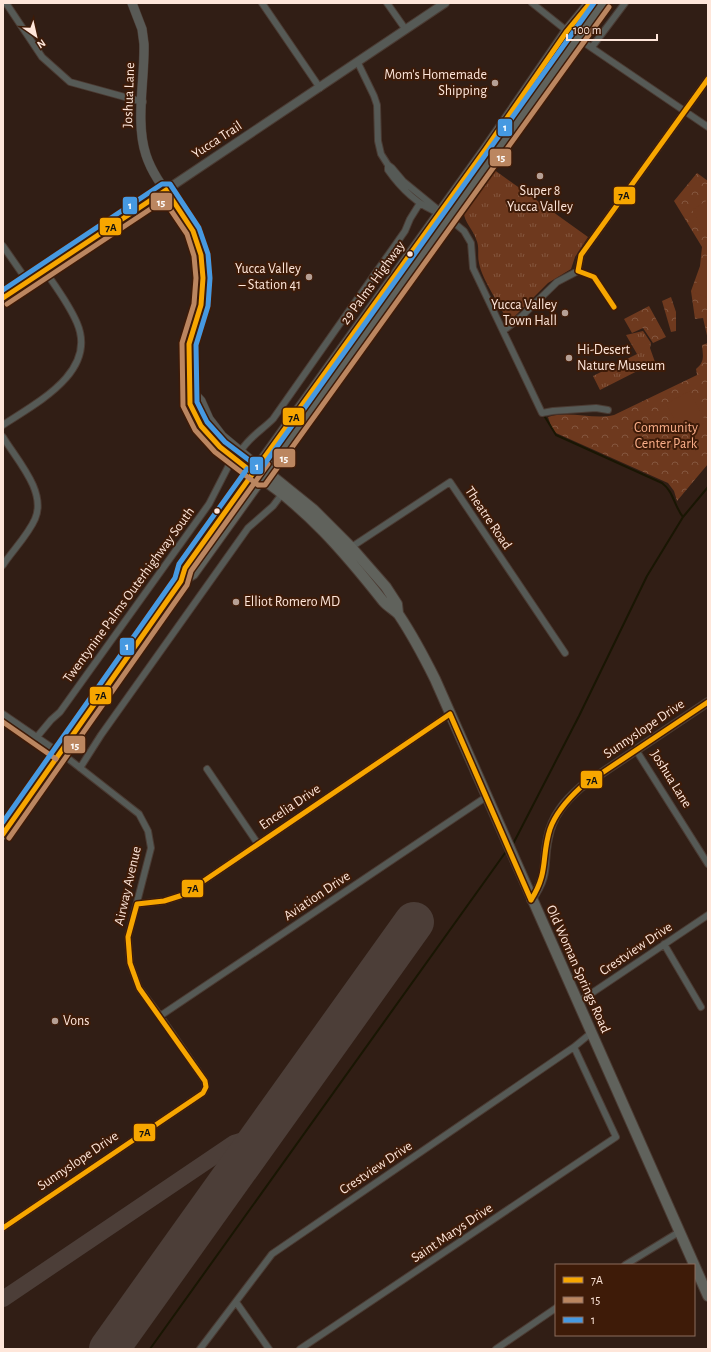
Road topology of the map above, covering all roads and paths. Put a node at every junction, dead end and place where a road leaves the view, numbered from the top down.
1 (6, 3) edge
2 (132, 3) edge
3 (262, 3) edge
4 (387, 3) edge
5 (445, 3) edge
6 (532, 3) edge
7 (590, 3) edge
8 (602, 3) edge
9 (625, 3) edge
10 (406, 30) junction
11 (567, 32) junction
12 (577, 37) junction
13 (592, 47) junction
14 (358, 63) junction
15 (708, 79) edge
16 (320, 88) junction
17 (142, 102) junction
18 (685, 111) junction
19 (708, 127) edge
20 (388, 165) junction
21 (166, 190) junction
22 (420, 203) junction
23 (444, 216) junction
24 (3, 246) edge
25 (45, 271) junction
26 (28, 282) junction
27 (3, 298) edge
28 (503, 331) junction
29 (190, 389) junction
30 (608, 410) dead end
31 (3, 425) edge
32 (3, 437) edge
33 (240, 452) junction
34 (234, 460) junction
35 (255, 470) junction
36 (264, 475) junction
37 (282, 494) junction
38 (347, 549) junction
39 (3, 565) edge
40 (181, 581) junction
41 (565, 653) dead end
42 (708, 702) edge
43 (3, 714) edge
44 (450, 714) junction
45 (36, 738) junction
46 (636, 750) junction
47 (60, 753) junction
48 (80, 768) junction
49 (207, 769) dead end
50 (486, 797) junction
51 (3, 834) edge
52 (258, 844) junction
53 (708, 864) edge
54 (531, 900) junction
55 (137, 904) junction
56 (708, 915) edge
57 (664, 944) junction
58 (577, 1003) junction
59 (701, 1007) dead end
60 (160, 1016) junction
61 (591, 1034) junction
62 (574, 1047) junction
63 (206, 1087) joint
64 (3, 1228) edge
65 (679, 1232) junction
66 (627, 1264) edge
67 (694, 1264) edge
68 (695, 1267) edge
69 (708, 1296) edge
70 (236, 1302) junction
71 (555, 1309) edge
72 (200, 1349) edge
73 (269, 1349) edge
74 (300, 1349) edge
75 (496, 1349) edge

1 - 17 street
2 - 17 main road, Joshua Lane
3 - 16 street
4 - 10 street
5 - 10 street, Yucca Trail
6 - 11 street
7 - 11 main road, 29 Palms Highway
8 - 12 main road, 29 Palms Highway
9 - 13 street
10 - 14 street, Yucca Trail
11 - 12 street
11 - 23 main road, 29 Palms Highway
12 - 13 street
12 - 23 main road, 29 Palms Highway
13 - 18 street
14 - 16 street, Yucca Trail
14 - 20 street
15 - 18 street
16 - 21 street, Yucca Trail
17 - 21 main road, Joshua Lane
18 - 19 street
18 - 28 street
20 - 22 street
20 - 23 street
21 - 25 main road, Yucca Trail
21 - 29 main road, Joshua Lane
22 - 23 street
22 - 33 street
23 - 28 street
23 - 35 main road, 29 Palms Highway
23 - 36 main road, 29 Palms Highway
24 - 26 street
25 - 26 main road, Yucca Trail
25 - 31 street
26 - 27 main road, Yucca Trail
28 - 30 street
29 - 33 main road
29 - 34 main road, Joshua Lane
32 - 39 street
33 - 35 main road
34 - 35 main road, Joshua Lane
34 - 45 street, Twentynine Palms Outerhighway South
35 - 36 main road, Old Woman Springs Road
35 - 40 main road, 29 Palms Highway
36 - 37 main road, Old Woman Springs Road
36 - 38 main road, Old Woman Springs Road
36 - 40 main road, 29 Palms Highway
37 - 38 main road, Old Woman Springs Road
37 - 48 street
38 - 41 street, Theatre Road
38 - 44 main road, Old Woman Springs Road
40 - 47 main road, 29 Palms Highway
42 - 46 street, Sunnyslope Drive
43 - 45 street, Airway Avenue
44 - 50 main road, Old Woman Springs Road
44 - 52 street, Encelia Drive
45 - 47 street, Airway Avenue
46 - 53 street, Joshua Lane
46 - 54 street, Sunnyslope Drive
47 - 48 street, Airway Avenue
47 - 51 main road, 29 Palms Highway
48 - 55 street, Airway Avenue
49 - 52 street
50 - 54 main road, Old Woman Springs Road
50 - 60 street, Aviation Drive
52 - 55 street, Encelia Drive
54 - 58 main road, Old Woman Springs Road
55 - 60 street, Airway Avenue
56 - 57 street, Crestview Drive
57 - 58 street, Crestview Drive
57 - 59 street
58 - 61 main road, Old Woman Springs Road
60 - 63 street, Airway Avenue
61 - 62 street, Crestview Drive
61 - 65 main road, Old Woman Springs Road
62 - 70 street, Crestview Drive
62 - 74 street, Saint Marys Drive
63 - 64 street, Sunnyslope Drive
65 - 66 street
65 - 67 main road, Old Woman Springs Road
68 - 69 main road, Old Woman Springs Road
70 - 72 street, Crestview Drive
70 - 73 street
71 - 75 street

